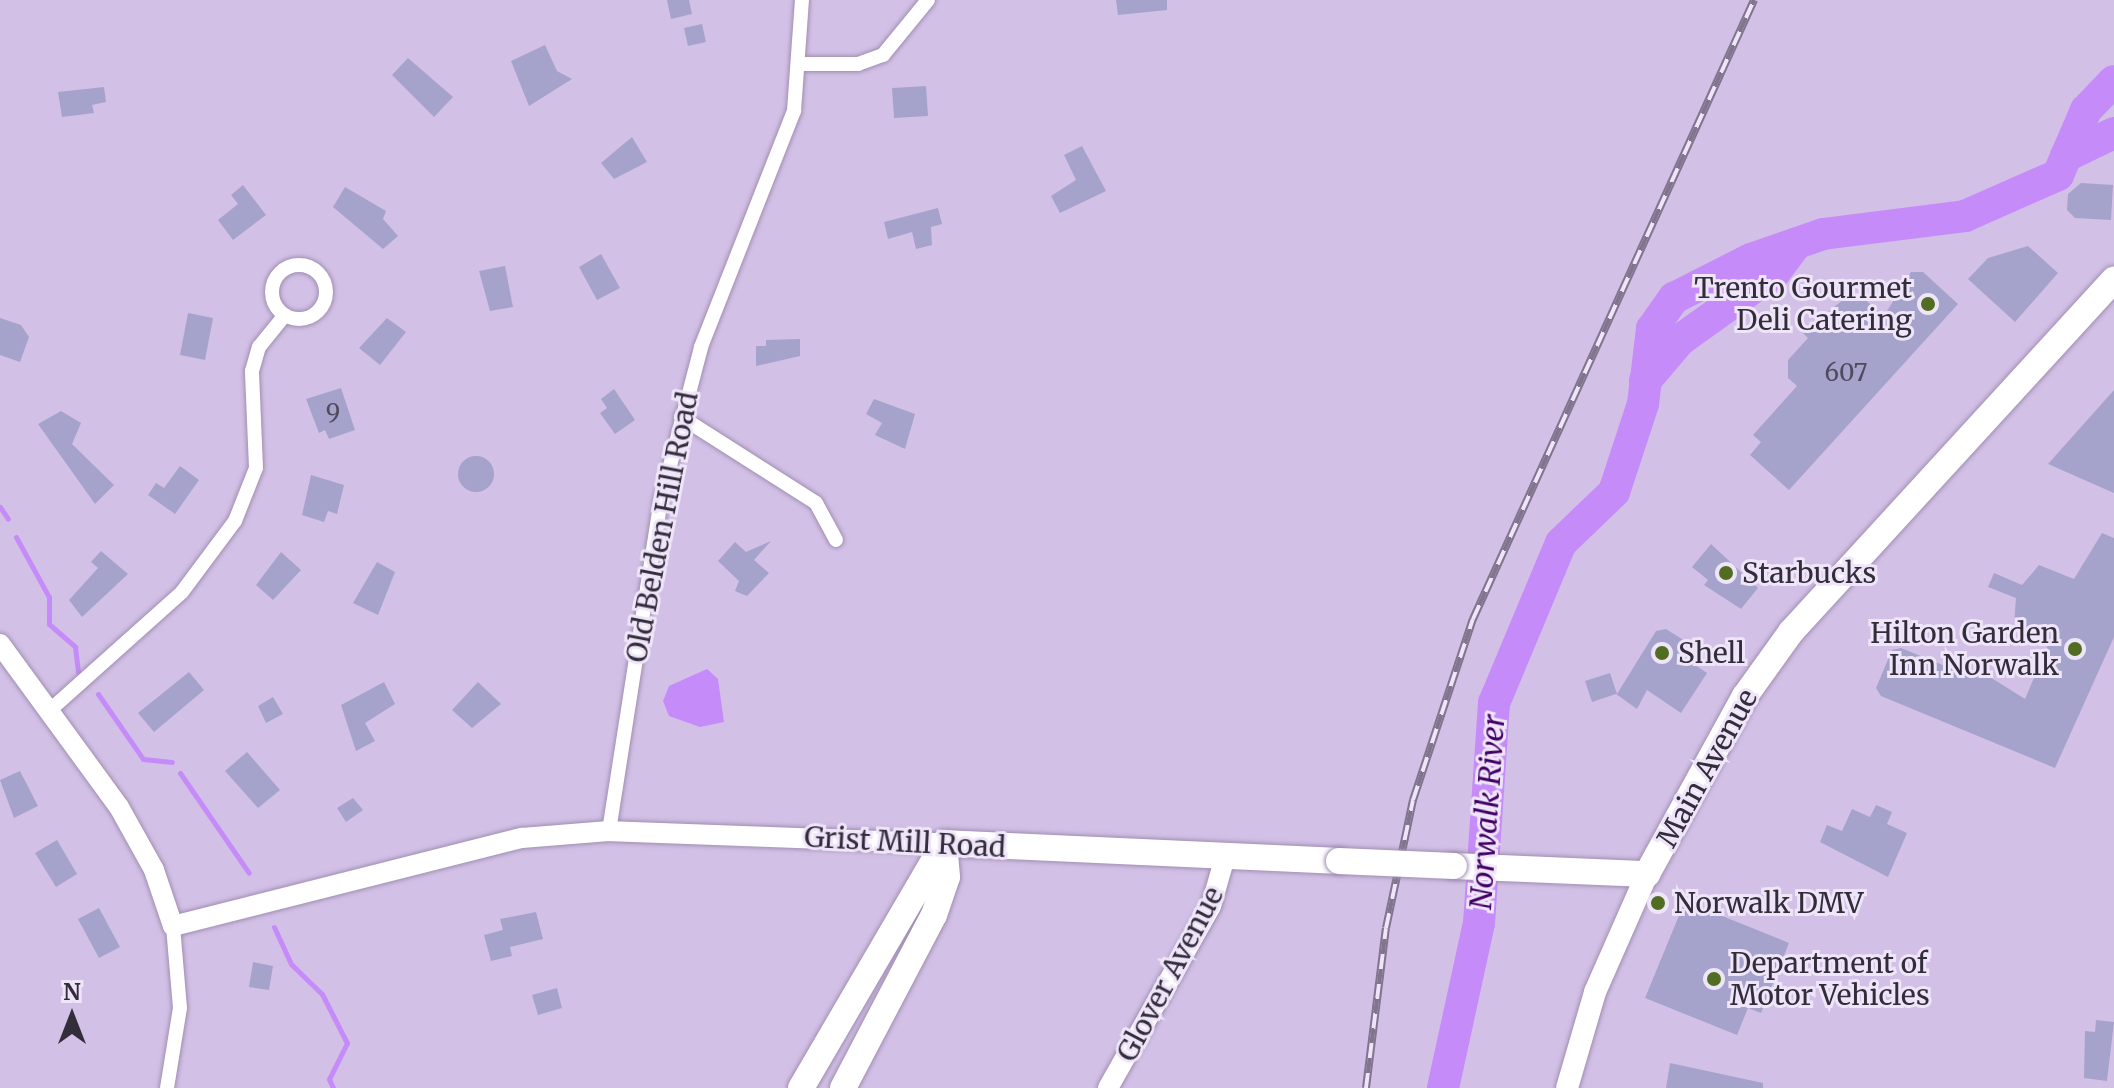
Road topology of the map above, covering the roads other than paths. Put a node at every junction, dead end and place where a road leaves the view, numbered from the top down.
1 (802, 0) edge
2 (928, 0) edge
3 (802, 64) junction
4 (2114, 279) edge
5 (285, 315) dead end
6 (681, 417) junction
7 (836, 540) dead end
8 (0, 644) edge
9 (49, 711) junction
10 (609, 831) junction
11 (944, 843) junction
12 (1225, 857) junction
13 (1647, 874) junction
14 (173, 926) junction
15 (167, 1088) edge
16 (801, 1088) edge
17 (843, 1088) edge
18 (1108, 1088) edge
19 (1567, 1088) edge

1 - 3 street, Old Belden Hill Road
2 - 3 street
3 - 6 street, Old Belden Hill Road
4 - 13 highway, Main Avenue
5 - 9 street
6 - 7 street
6 - 10 street, Old Belden Hill Road
8 - 9 main road
9 - 14 main road
10 - 11 main road, Grist Mill Road
10 - 14 main road, Grist Mill Road
11 - 12 highway, Grist Mill Road
11 - 16 highway
11 - 17 highway
12 - 13 highway, Grist Mill Road, bridge
12 - 18 main road, Glover Avenue
13 - 19 main road, Main Avenue
14 - 15 street

